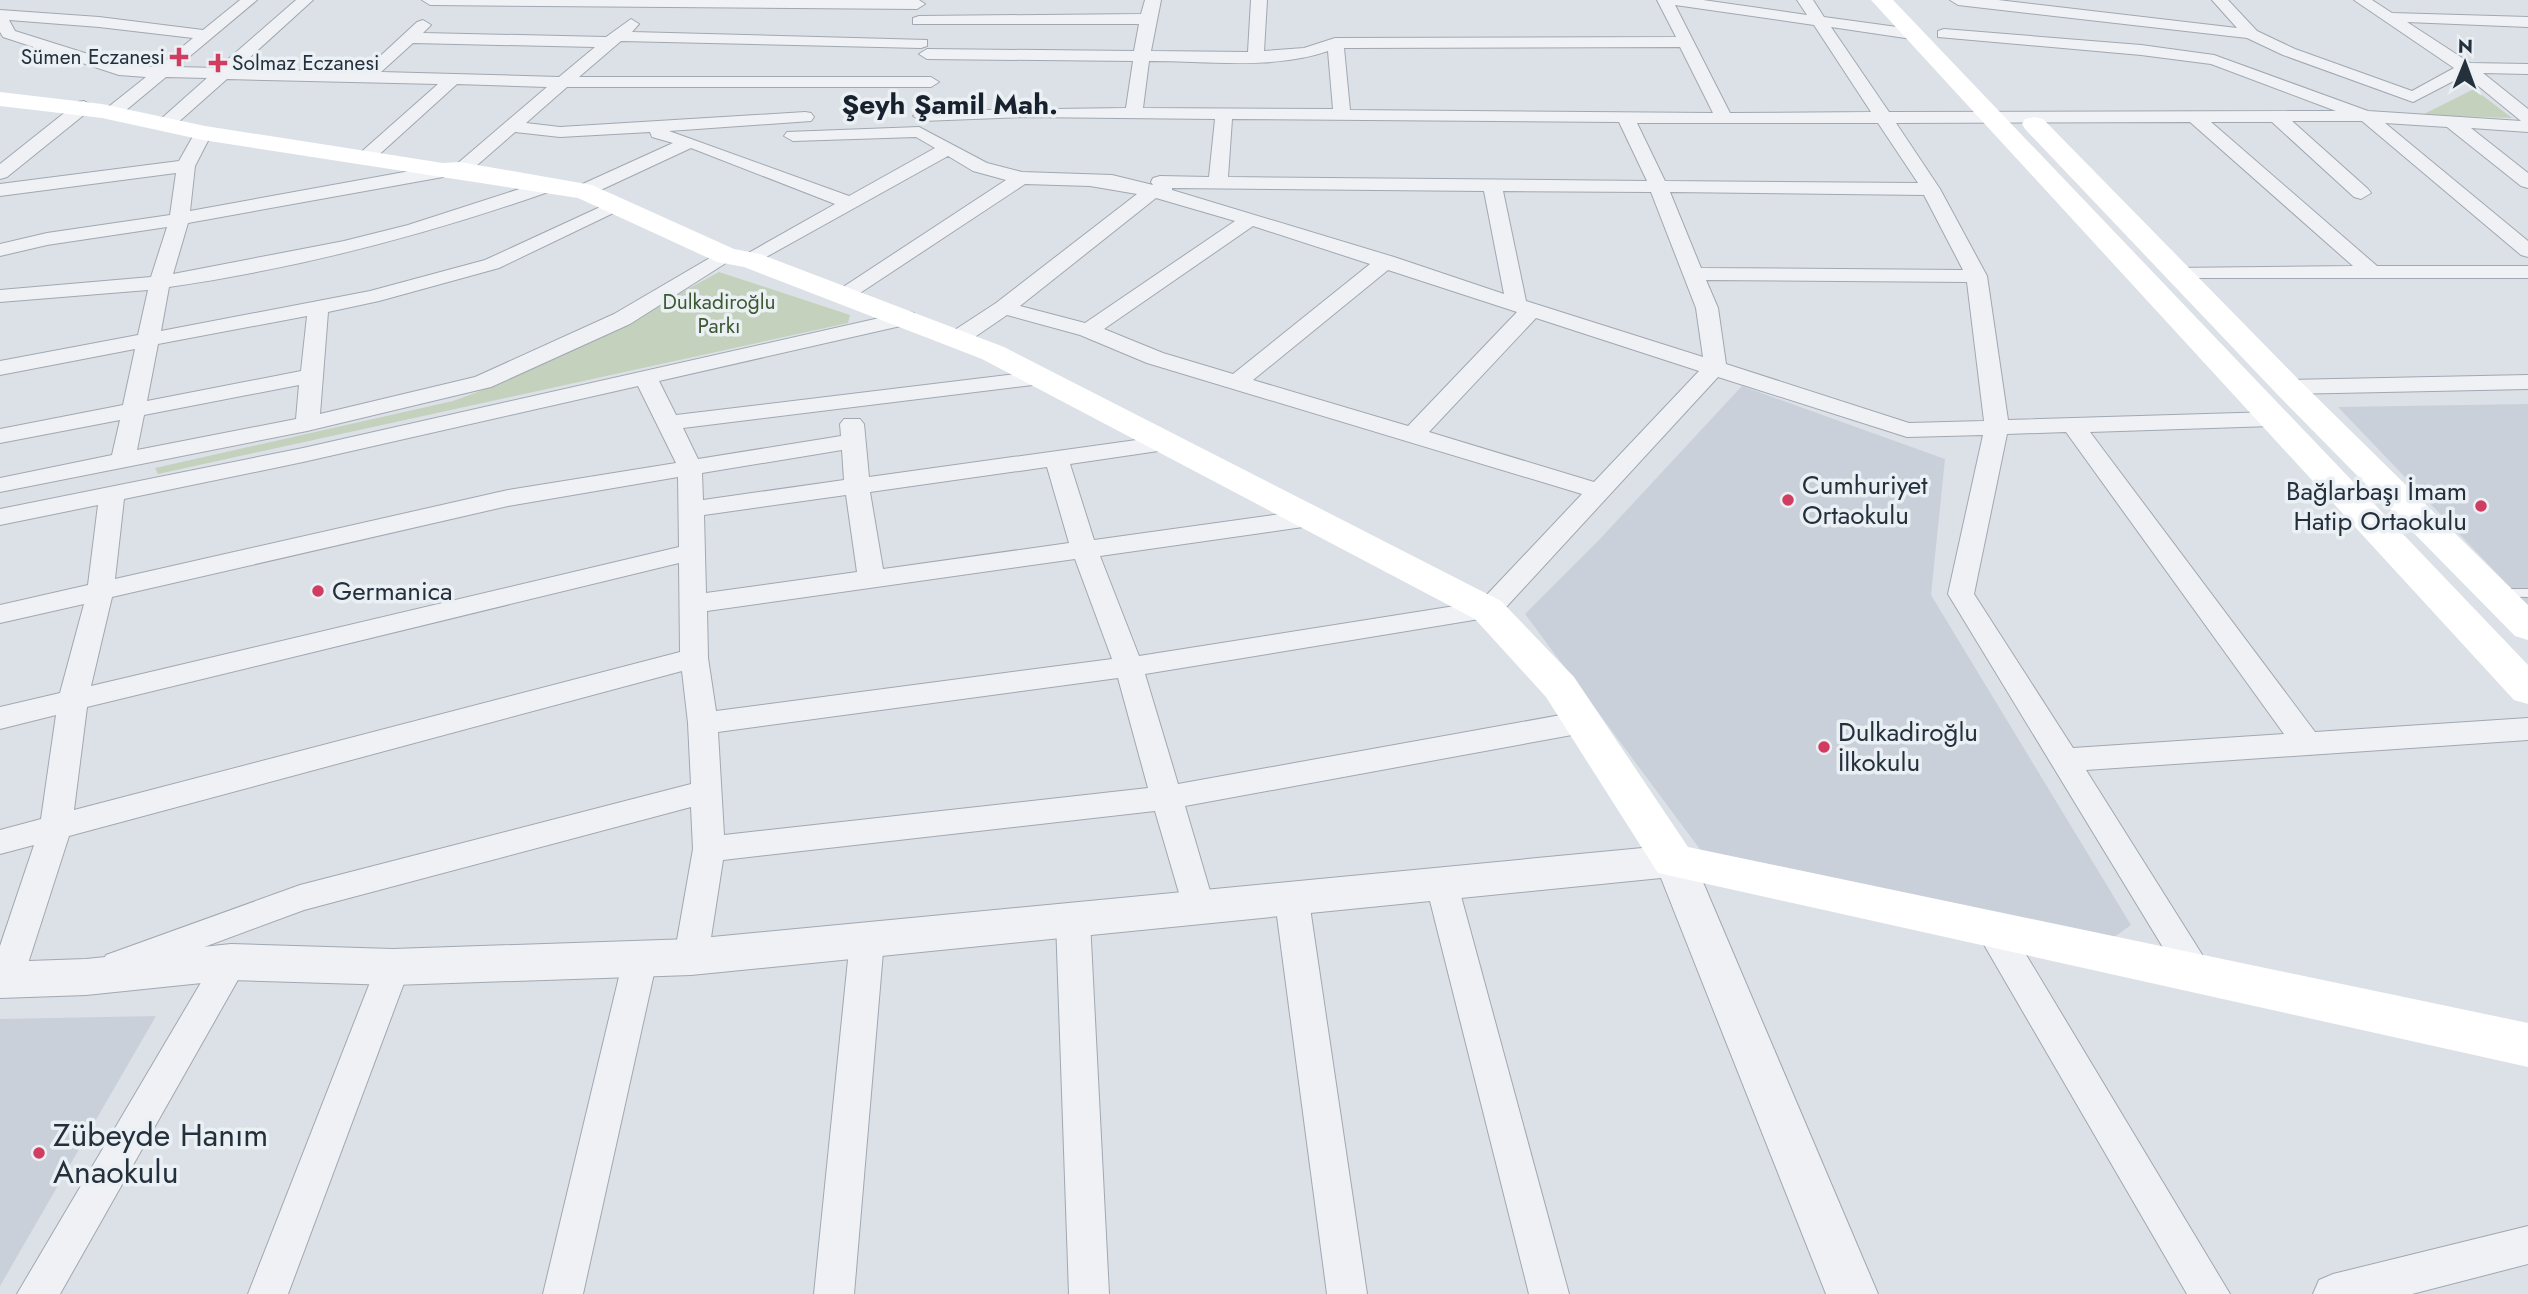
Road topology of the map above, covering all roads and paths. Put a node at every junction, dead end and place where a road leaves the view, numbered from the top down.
1 (249, 0) edge
2 (305, 0) edge
3 (430, 0) edge
4 (1153, 0) edge
5 (1259, 0) edge
6 (1668, 0) edge
7 (1805, 0) edge
8 (1881, 0) edge
9 (1915, 0) edge
10 (1958, 0) edge
11 (2220, 0) edge
12 (2362, 0) edge
13 (449, 1) edge
14 (657, 1) edge
15 (917, 2) edge
16 (2385, 16) junction
17 (0, 17) edge
18 (1147, 19) junction
19 (919, 21) junction
20 (1818, 22) junction
21 (2528, 22) edge
22 (1912, 34) junction
23 (1944, 34) junction
24 (2251, 34) junction
25 (203, 35) junction
26 (410, 38) junction
27 (614, 39) junction
28 (1686, 42) junction
29 (1335, 43) junction
30 (924, 48) junction
31 (1144, 57) junction
32 (1256, 57) junction
33 (2466, 68) junction
34 (2528, 69) edge
35 (165, 71) junction
36 (227, 72) junction
37 (369, 75) junction
38 (452, 80) junction
39 (561, 82) junction
40 (931, 82) junction
41 (817, 83) junction
42 (2495, 91) junction
43 (2528, 92) edge
44 (2413, 97) junction
45 (4, 103) edge
46 (99, 109) junction
47 (1134, 113) junction
48 (1224, 113) junction
49 (1342, 114) junction
50 (1880, 116) junction
51 (2276, 116) junction
52 (2367, 116) junction
53 (805, 117) junction
54 (2028, 117) junction
55 (2195, 117) junction
56 (1626, 118) junction
57 (1724, 118) junction
58 (1995, 118) junction
59 (2528, 118) edge
60 (168, 122) junction
61 (2453, 123) junction
62 (921, 124) junction
63 (510, 126) junction
64 (635, 127) junction
65 (2528, 127) edge
66 (203, 133) junction
67 (793, 136) junction
68 (690, 142) junction
69 (947, 149) junction
70 (366, 158) junction
71 (186, 166) junction
72 (452, 170) junction
73 (0, 173) edge
74 (770, 174) junction
75 (1021, 178) junction
76 (1093, 181) junction
77 (2528, 182) edge
78 (1218, 183) junction
79 (1492, 184) junction
80 (1658, 186) junction
81 (544, 187) junction
82 (1931, 189) junction
83 (0, 190) edge
84 (583, 191) junction
85 (1153, 191) junction
86 (2361, 193) dead end
87 (849, 204) junction
88 (618, 206) junction
89 (179, 219) junction
90 (1250, 219) junction
91 (0, 250) edge
92 (2528, 251) edge
93 (738, 258) junction
94 (1387, 261) junction
95 (2370, 270) junction
96 (2177, 272) junction
97 (2528, 272) edge
98 (1695, 274) junction
99 (1977, 276) junction
100 (160, 282) junction
101 (844, 295) junction
102 (0, 296) edge
103 (1524, 305) junction
104 (1004, 308) junction
105 (318, 309) junction
106 (906, 318) junction
107 (1088, 330) junction
108 (958, 338) junction
109 (148, 342) junction
110 (1715, 367) junction
111 (0, 368) edge
112 (312, 376) junction
113 (645, 376) junction
114 (1041, 378) junction
115 (1237, 382) junction
116 (2528, 382) edge
117 (2288, 387) junction
118 (852, 401) junction
119 (134, 411) junction
120 (2272, 419) junction
121 (669, 423) junction
122 (307, 425) junction
123 (2073, 425) junction
124 (1997, 427) junction
125 (1413, 435) junction
126 (0, 436) edge
127 (852, 441) junction
128 (1166, 443) junction
129 (1056, 458) junction
130 (123, 461) junction
131 (690, 467) junction
132 (0, 485) edge
133 (857, 485) junction
134 (1599, 491) junction
135 (112, 496) junction
136 (691, 509) junction
137 (0, 517) edge
138 (1310, 518) junction
139 (1084, 549) junction
140 (692, 552) junction
141 (871, 579) junction
142 (100, 593) junction
143 (2495, 593) junction
144 (2528, 593) edge
145 (693, 604) junction
146 (1488, 610) junction
147 (0, 614) edge
148 (2528, 627) edge
149 (694, 657) junction
150 (1129, 667) junction
151 (2528, 690) edge
152 (73, 700) junction
153 (0, 718) edge
154 (1583, 722) junction
155 (703, 723) junction
156 (2528, 729) edge
157 (2308, 745) junction
158 (2064, 760) junction
159 (706, 792) junction
160 (1167, 797) junction
161 (56, 827) junction
162 (0, 842) edge
163 (709, 849) junction
164 (1674, 861) junction
165 (1442, 885) junction
166 (1292, 901) junction
167 (1198, 908) junction
168 (1073, 921) junction
169 (1994, 933) junction
170 (867, 940) junction
171 (691, 957) junction
172 (640, 960) junction
173 (231, 962) junction
174 (393, 967) junction
175 (2196, 972) junction
176 (86, 976) junction
177 (3, 979) edge
178 (2528, 1045) edge
179 (2528, 1245) edge
180 (37, 1294) edge
181 (268, 1294) edge
182 (563, 1294) edge
183 (834, 1294) edge
184 (1089, 1294) edge
185 (1347, 1294) edge
186 (1549, 1294) edge
187 (1852, 1294) edge
188 (2210, 1294) edge
189 (2333, 1294) edge

1 - 25 street
2 - 36 street
3 - 13 street
4 - 18 street
5 - 32 street
6 - 20 street
6 - 28 street
7 - 20 street
8 - 22 main road
9 - 23 main road
10 - 24 street
11 - 24 street
12 - 16 street
13 - 14 street
13 - 26 street
14 - 15 street
14 - 27 street
15 - 19 street
16 - 21 street
16 - 33 street
17 - 25 street
17 - 35 street
18 - 19 street
18 - 31 street
19 - 30 street
20 - 22 street
20 - 50 street
22 - 58 main road
23 - 52 street
23 - 54 main road
24 - 44 street
25 - 35 street
26 - 27 street
26 - 37 street
27 - 30 street
27 - 39 street
28 - 29 street
28 - 57 street
29 - 32 street
29 - 49 street
30 - 31 street
30 - 40 street
31 - 32 street
31 - 47 street
33 - 34 street
33 - 42 street
33 - 44 street
35 - 36 street
35 - 46 street
36 - 37 street
36 - 60 street
37 - 38 street
38 - 39 street
38 - 70 street
39 - 41 street
39 - 63 street
40 - 41 street
40 - 62 street
41 - 53 street
42 - 43 street
42 - 59 street
44 - 52 street
45 - 46 main road
46 - 60 main road
46 - 73 street
47 - 48 street
47 - 62 street
48 - 49 street
48 - 78 street
49 - 56 street
50 - 57 street
50 - 58 street
50 - 82 street
51 - 52 street
51 - 55 street
51 - 86 street
52 - 61 street
52 - 92 street
53 - 64 street
53 - 67 street
54 - 55 street
54 - 58 street
54 - 96 main road
55 - 95 street
56 - 57 street
56 - 80 street
58 - 120 main road
60 - 66 main road
61 - 65 street
61 - 77 street
62 - 67 street
62 - 69 street
63 - 64 street
63 - 72 street
64 - 68 street
66 - 70 main road
66 - 71 street
67 - 74 street
68 - 74 street
68 - 84 street
69 - 75 street
69 - 87 street
70 - 72 main road
71 - 83 street
71 - 89 street
72 - 81 main road
72 - 89 street
74 - 87 street
75 - 76 street
75 - 101 street
76 - 78 street
76 - 85 street
78 - 79 street
78 - 85 street
79 - 80 street
79 - 103 street
80 - 82 street
80 - 98 street
81 - 84 main road
81 - 100 street
82 - 99 street
84 - 88 main road
85 - 90 street
85 - 104 street
87 - 93 street
88 - 93 main road
88 - 105 street
89 - 91 street
89 - 100 street
90 - 94 street
90 - 107 street
93 - 101 main road
93 - 122 street
94 - 103 street
94 - 115 street
95 - 96 street
95 - 97 street
96 - 117 main road
98 - 99 street
98 - 110 street
99 - 124 street
100 - 102 street
100 - 109 street
101 - 106 main road
103 - 110 street
103 - 125 street
104 - 107 street
104 - 108 street
105 - 109 street
105 - 112 street
106 - 108 main road
106 - 113 street
107 - 115 street
108 - 114 main road
109 - 111 street
109 - 119 street
110 - 124 street
110 - 134 street
112 - 119 street
112 - 122 street
113 - 121 street
113 - 135 street
114 - 118 street
114 - 128 main road
115 - 125 street
116 - 117 street
117 - 143 main road
118 - 121 street
118 - 127 street
119 - 126 street
119 - 130 street
120 - 123 street
120 - 151 main road
121 - 131 street
122 - 130 street
123 - 124 street
123 - 157 street
124 - 158 street
125 - 134 street
127 - 131 street
127 - 133 street
128 - 129 street
128 - 138 main road
129 - 133 street
129 - 139 street
130 - 132 street
131 - 136 street
131 - 142 street
133 - 136 street
133 - 141 street
134 - 146 street
135 - 137 street
135 - 142 street
136 - 140 street
138 - 139 street
138 - 146 main road
139 - 141 street
139 - 150 street
140 - 145 street
140 - 152 street
141 - 145 street
142 - 147 street
142 - 152 street
143 - 144 lane
143 - 148 main road
145 - 149 street
146 - 150 street
146 - 154 main road
149 - 155 street
149 - 161 street
150 - 155 street
150 - 160 street
152 - 153 street
152 - 161 street
154 - 160 street
154 - 164 main road
155 - 159 street
156 - 157 street
157 - 158 street
158 - 175 street
159 - 163 street
159 - 176 street
160 - 163 street
160 - 167 street
161 - 162 street
161 - 177 street
163 - 171 street
164 - 165 street
164 - 169 main road
164 - 187 street
165 - 166 street
165 - 186 street
166 - 167 street
166 - 185 street
167 - 168 street
168 - 170 street
168 - 184 street
169 - 175 main road
169 - 188 street
170 - 171 street
170 - 183 street
171 - 172 street
172 - 174 street
172 - 182 street
173 - 174 street
173 - 176 street
173 - 180 street
174 - 181 street
175 - 178 main road
176 - 177 street
179 - 189 street

